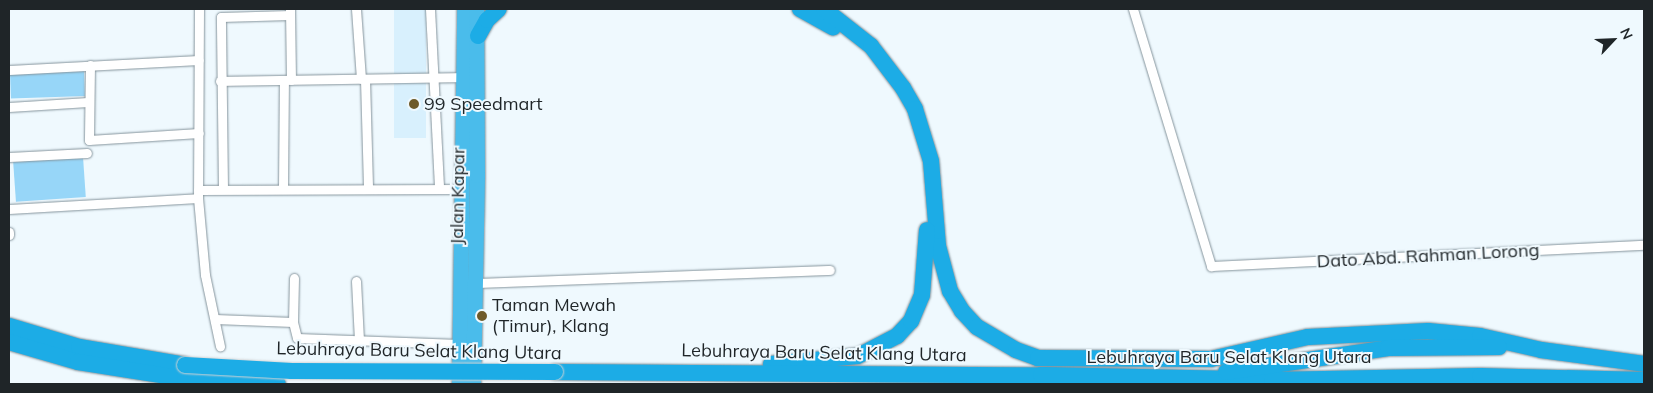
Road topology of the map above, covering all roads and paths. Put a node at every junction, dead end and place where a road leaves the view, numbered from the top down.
1 (199, 9) edge
2 (356, 9) edge
3 (430, 9) edge
4 (464, 9) edge
5 (476, 9) edge
6 (499, 9) edge
7 (800, 9) edge
8 (824, 9) edge
9 (1133, 9) edge
10 (290, 12) edge
11 (478, 36) junction
12 (199, 60) junction
13 (90, 65) junction
14 (9, 70) edge
15 (464, 77) junction
16 (432, 78) junction
17 (363, 79) junction
18 (288, 80) junction
19 (220, 81) junction
20 (88, 102) junction
21 (9, 107) edge
22 (199, 133) junction
23 (87, 153) dead end
24 (9, 157) edge
25 (283, 188) junction
26 (368, 188) junction
27 (223, 189) junction
28 (438, 189) junction
29 (462, 189) junction
30 (198, 194) junction
31 (9, 209) edge
32 (1644, 245) edge
33 (830, 270) dead end
34 (294, 278) dead end
35 (356, 281) dead end
36 (475, 283) junction
37 (215, 318) junction
38 (293, 322) junction
39 (9, 326) edge
40 (359, 341) junction
41 (9, 342) edge
42 (460, 344) junction
43 (220, 346) dead end
44 (1526, 347) junction
45 (1644, 364) edge
46 (185, 372) junction
47 (717, 372) junction
48 (1200, 377) junction
49 (1644, 380) edge
50 (278, 384) edge
51 (459, 384) edge
52 (473, 384) edge

1 - 12 street
2 - 17 street
3 - 16 street
4 - 15 highway, Jalan Kapar
5 - 11 highway, Jalan Kapar
6 - 11 highway
7 - 47 highway
8 - 44 highway
9 - 32 street, Dato Abd. Rahman Lorong
10 - 18 street
10 - 19 street
11 - 36 highway, Jalan Kapar
12 - 13 street
12 - 22 street
13 - 14 street
13 - 20 street
15 - 16 street
15 - 29 highway, Jalan Kapar
16 - 17 street
16 - 28 street
17 - 18 street
17 - 26 street
18 - 19 street
18 - 25 street
19 - 27 street
20 - 21 street
20 - 22 street
22 - 30 street
23 - 24 street
25 - 26 street
25 - 27 street
26 - 28 street
27 - 30 street
28 - 29 street
29 - 42 highway, Jalan Kapar
30 - 31 street
30 - 37 street
33 - 36 street
34 - 38 street
35 - 40 street
36 - 52 highway, Jalan Kapar
37 - 38 street
37 - 43 street
38 - 40 street
39 - 46 highway, Lebuhraya Baru Selat Klang Utara
40 - 42 street
41 - 46 highway, Lebuhraya Baru Selat Klang Utara
42 - 51 highway, Jalan Kapar
44 - 45 highway
44 - 48 highway
46 - 47 highway, Lebuhraya Baru Selat Klang Utara, bridge
46 - 50 highway, Lebuhraya Baru Selat Klang Utara
47 - 48 highway, Lebuhraya Baru Selat Klang Utara
48 - 49 highway, Lebuhraya Baru Selat Klang Utara

